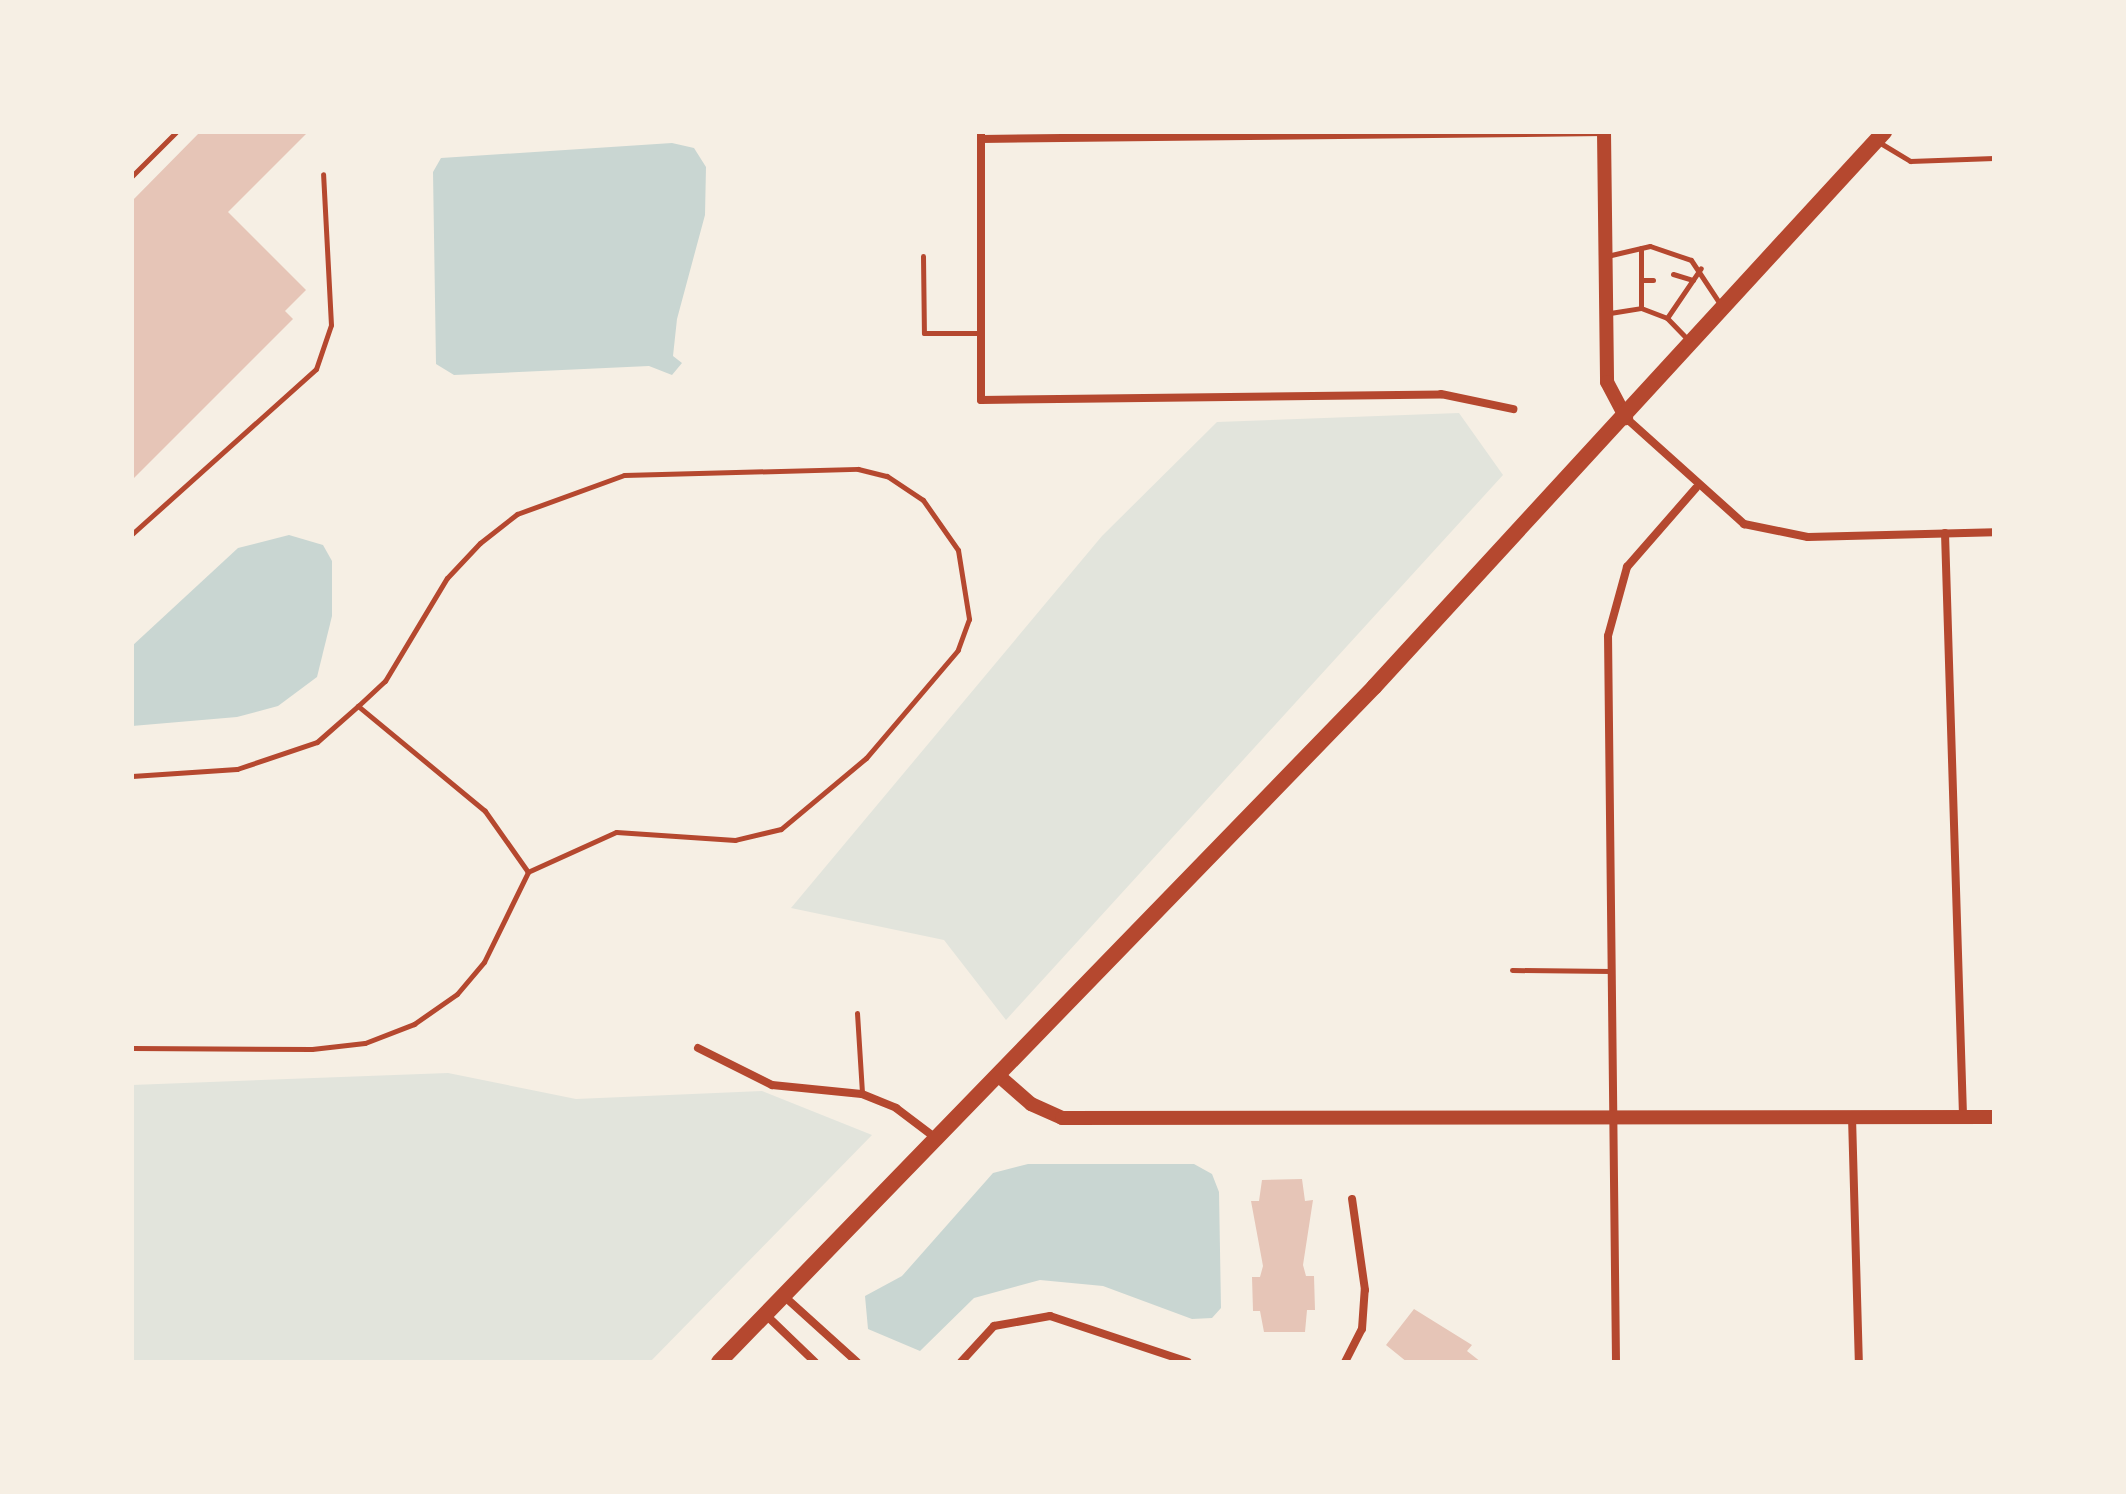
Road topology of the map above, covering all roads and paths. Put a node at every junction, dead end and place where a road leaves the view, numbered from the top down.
1 (176, 132) edge
2 (1557, 132) edge
3 (1604, 132) edge
4 (981, 136) edge
5 (1880, 136) edge
6 (1994, 158) edge
7 (323, 174) dead end
8 (132, 176) edge
9 (1641, 248) junction
10 (923, 256) dead end
11 (1606, 256) junction
12 (1701, 268) junction
13 (1673, 274) dead end
14 (1641, 280) junction
15 (1653, 280) dead end
16 (1693, 280) junction
17 (1641, 308) junction
18 (1723, 309) junction
19 (1607, 314) junction
20 (1667, 318) junction
21 (981, 333) junction
22 (1692, 344) junction
23 (1513, 409) dead end
24 (1626, 418) junction
25 (1696, 488) junction
26 (1994, 532) edge
27 (1945, 533) junction
28 (132, 534) edge
29 (358, 706) junction
30 (132, 776) edge
31 (528, 872) junction
32 (1512, 970) dead end
33 (1613, 971) junction
34 (857, 1013) dead end
35 (132, 1048) edge
36 (698, 1048) dead end
37 (999, 1076) junction
38 (862, 1094) junction
39 (1615, 1117) junction
40 (1852, 1117) junction
41 (1963, 1117) junction
42 (1994, 1117) edge
43 (937, 1139) junction
44 (1352, 1199) dead end
45 (785, 1297) junction
46 (766, 1315) junction
47 (719, 1362) edge
48 (815, 1362) edge
49 (857, 1362) edge
50 (961, 1362) edge
51 (1188, 1362) edge
52 (1345, 1362) edge
53 (1616, 1362) edge
54 (1859, 1362) edge

1 - 8 lane
2 - 3 street
2 - 4 street
3 - 11 street
4 - 21 street
5 - 6 lane
5 - 18 main road
7 - 28 lane
9 - 11 lane
9 - 12 lane
9 - 14 lane
10 - 21 lane
11 - 19 street
12 - 16 lane
12 - 18 lane
13 - 16 lane
14 - 15 lane
14 - 17 lane
16 - 20 lane
17 - 19 lane
17 - 20 lane
18 - 22 main road
19 - 24 street
20 - 22 lane
21 - 23 street
22 - 24 main road
24 - 25 street
24 - 37 main road
25 - 27 street
25 - 33 street
26 - 27 street
27 - 41 street
29 - 30 lane
29 - 31 lane
29 - 31 lane
31 - 35 lane
32 - 33 lane
33 - 39 street
34 - 38 lane
36 - 38 street
37 - 39 street
37 - 43 main road
38 - 43 street
39 - 40 street
39 - 53 street
40 - 41 street
40 - 54 street
41 - 42 street
43 - 45 main road
44 - 52 street
45 - 46 main road
45 - 49 street
46 - 47 main road
46 - 48 street
50 - 51 street

